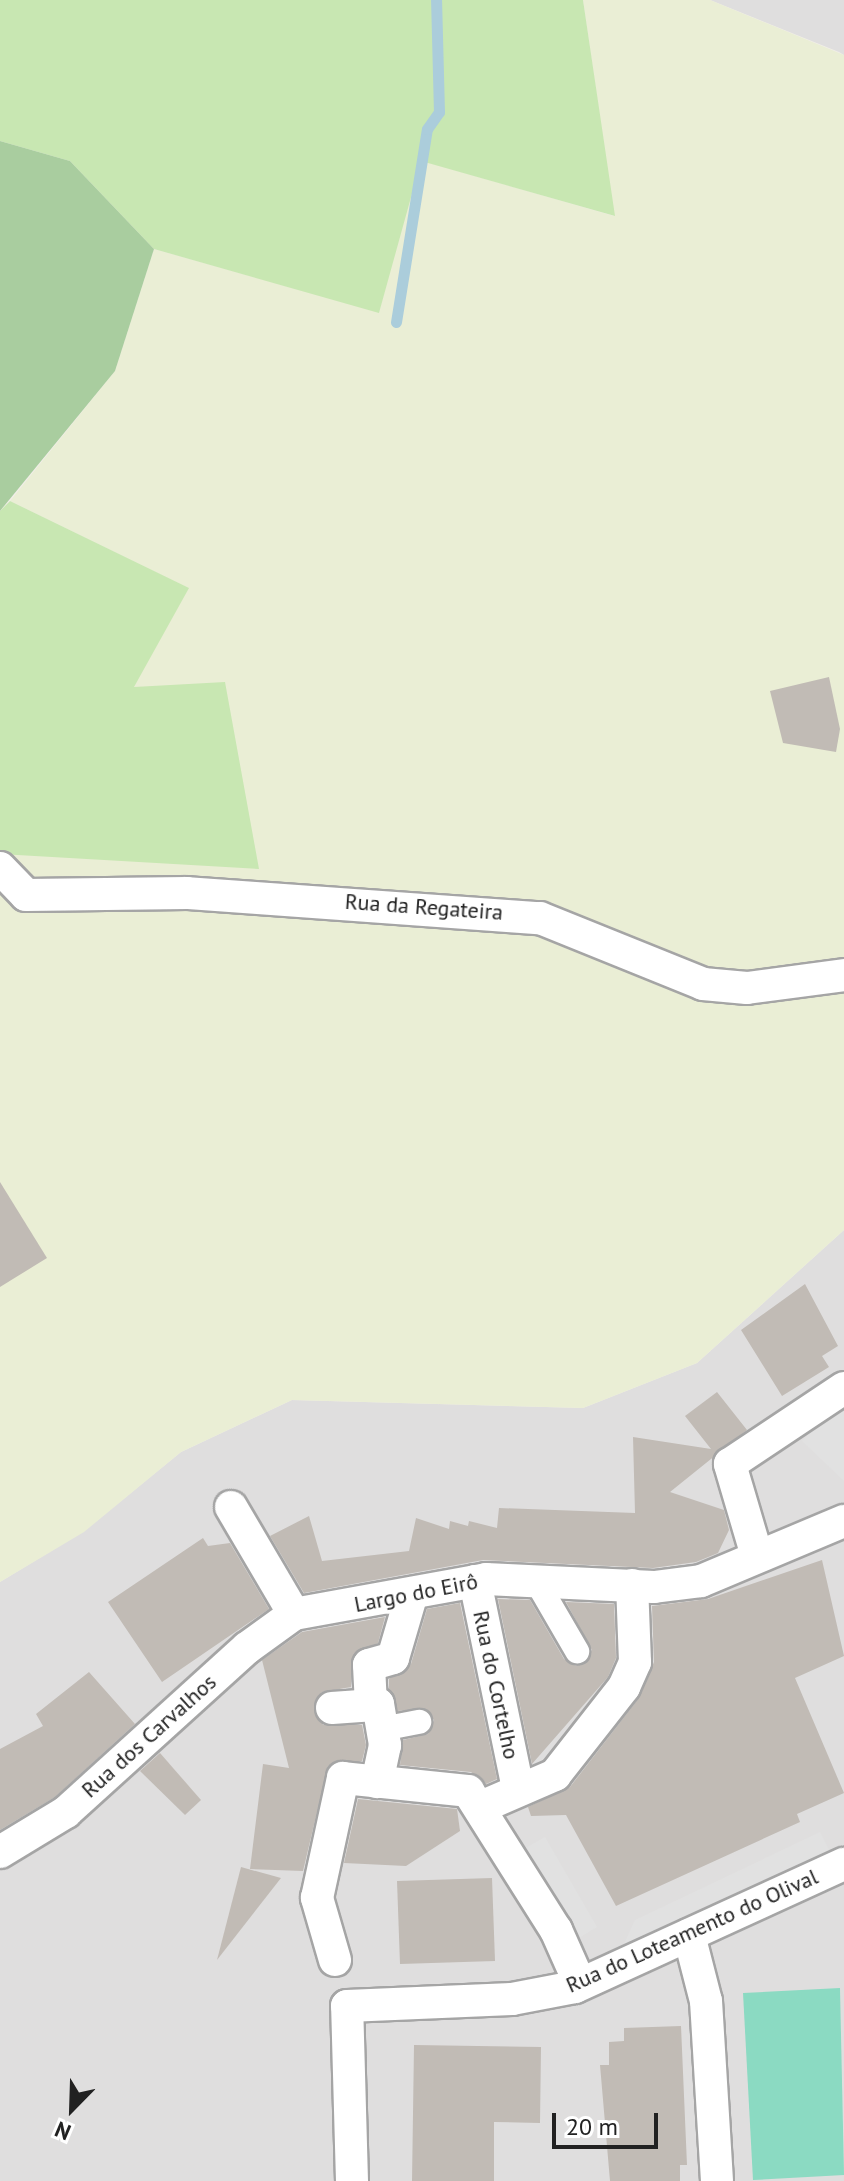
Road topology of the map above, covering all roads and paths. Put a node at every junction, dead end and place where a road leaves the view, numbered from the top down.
1 (0, 868) edge
2 (844, 975) edge
3 (844, 1388) edge
4 (231, 1507) dead end
5 (844, 1521) edge
6 (757, 1556) junction
7 (475, 1581) junction
8 (538, 1584) junction
9 (632, 1585) junction
10 (411, 1597) junction
11 (294, 1614) junction
12 (577, 1651) dead end
13 (332, 1708) dead end
14 (377, 1717) junction
15 (419, 1722) dead end
16 (385, 1783) junction
17 (518, 1788) junction
18 (481, 1807) junction
19 (0, 1852) edge
20 (844, 1864) edge
21 (689, 1935) junction
22 (335, 1960) dead end
23 (580, 1984) junction
24 (352, 2181) edge
25 (717, 2181) edge

1 - 2 street, Rua da Regateira
3 - 6 street
4 - 11 street
5 - 6 street, Largo do Eirô
6 - 9 street, Largo do Eirô
7 - 8 street, Largo do Eirô
7 - 10 street, Largo do Eirô
7 - 17 street, Rua do Cortelho
8 - 9 street, Largo do Eirô
8 - 12 street
9 - 17 street
10 - 11 street, Largo do Eirô
10 - 14 street
11 - 19 street, Rua dos Carvalhos
13 - 14 street
14 - 15 street
14 - 16 street
16 - 18 street
16 - 22 street
17 - 18 street
18 - 23 street
20 - 21 street, Rua do Loteamento do Olival
21 - 23 street, Rua do Loteamento do Olival
21 - 25 street
23 - 24 street, Rua do Loteamento do Olival

